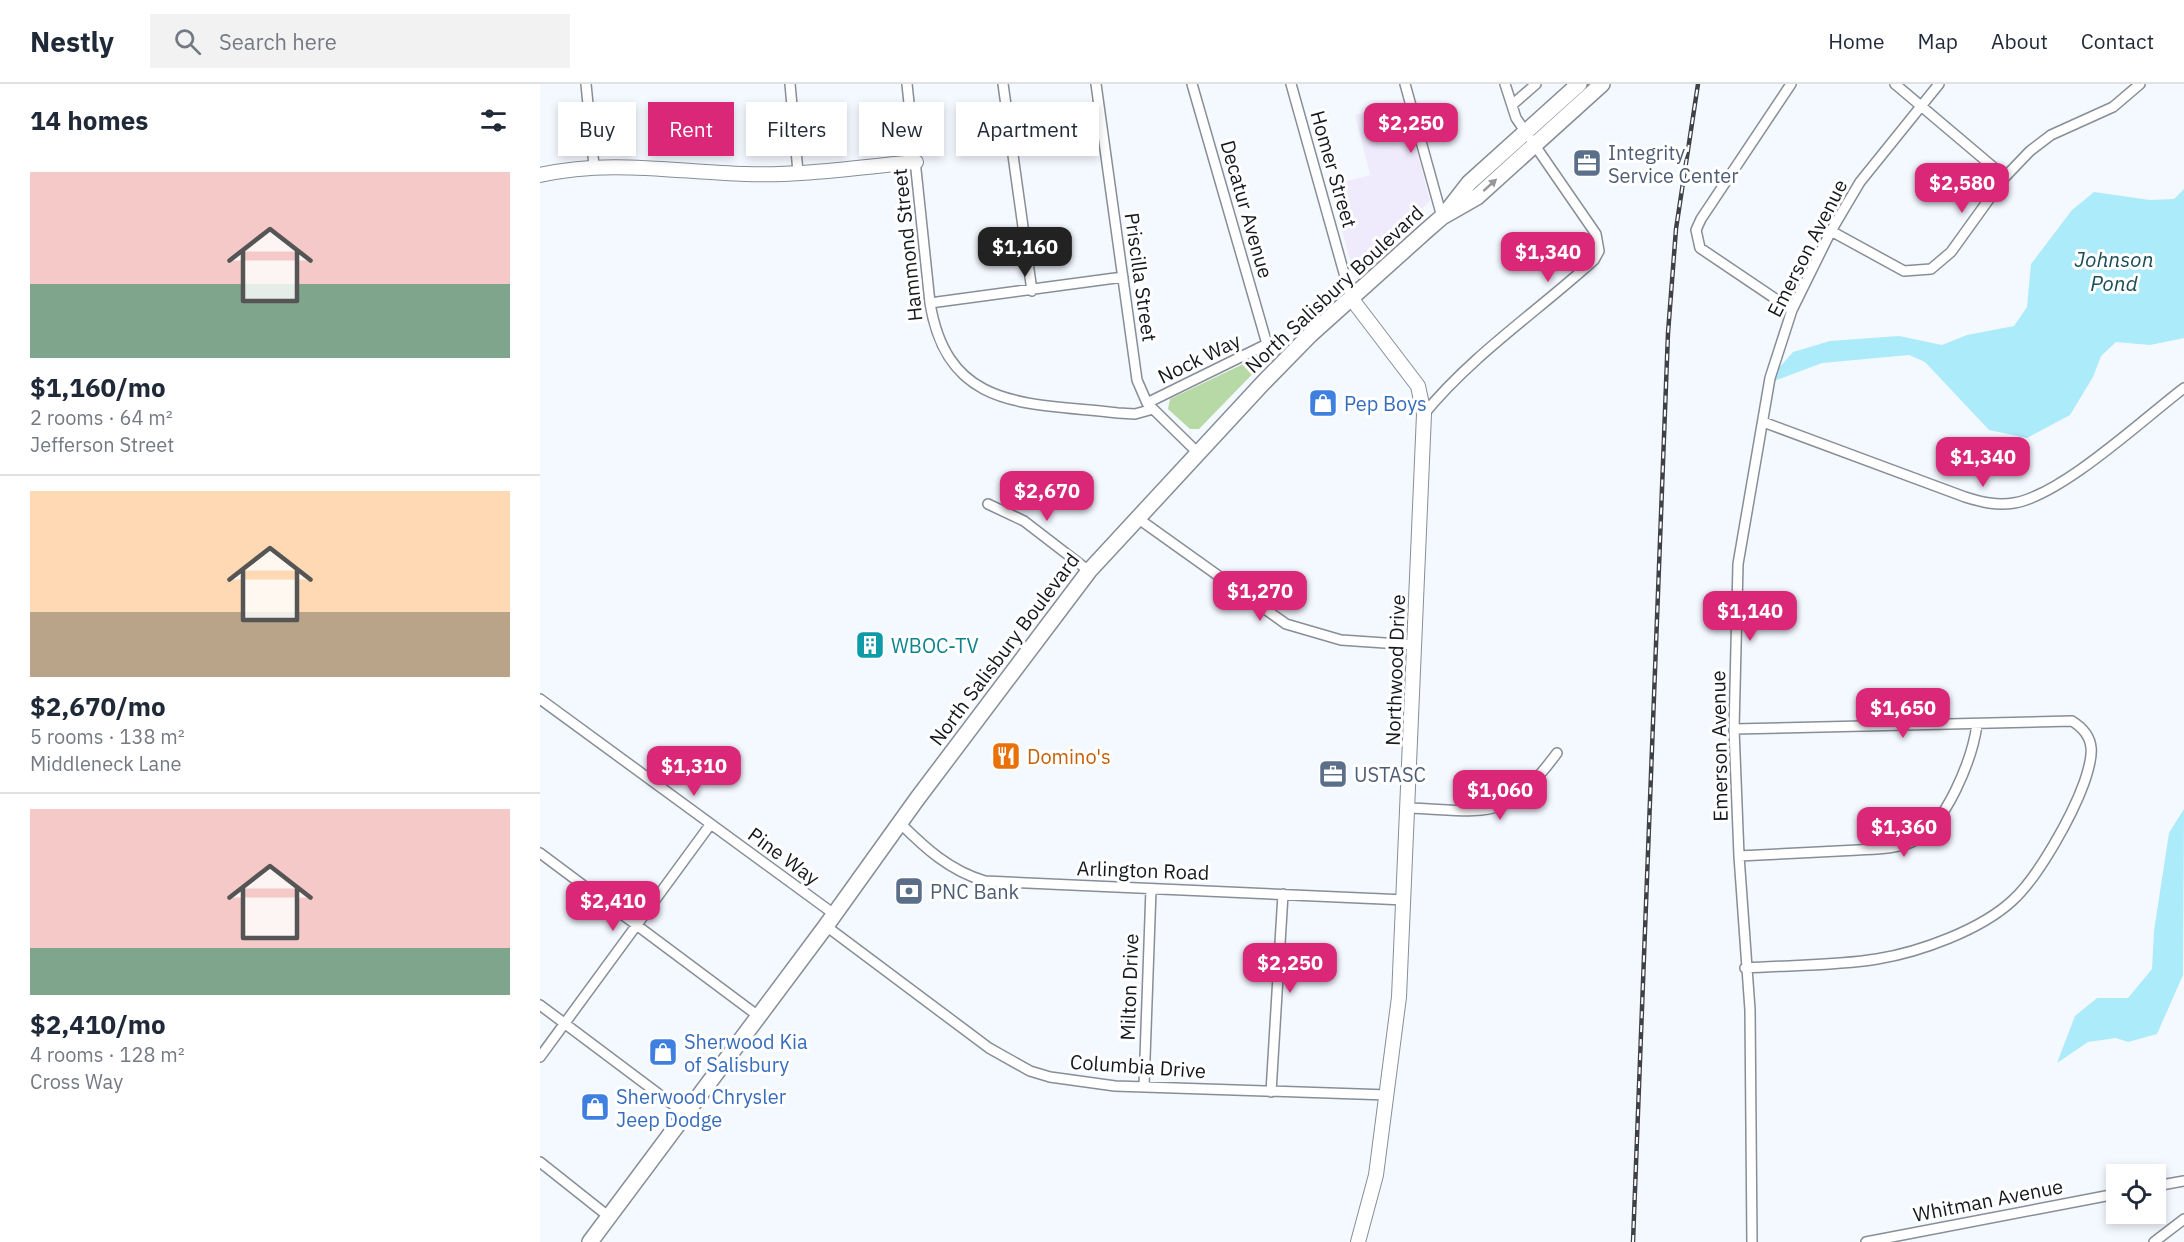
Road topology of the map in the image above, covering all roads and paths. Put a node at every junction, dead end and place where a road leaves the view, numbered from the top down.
1 (586, 84) edge
2 (790, 84) edge
3 (907, 84) edge
4 (1003, 84) edge
5 (1096, 84) edge
6 (1192, 84) edge
7 (1291, 84) edge
8 (1405, 84) edge
9 (1505, 84) edge
10 (1536, 84) edge
11 (1579, 84) edge
12 (1602, 84) edge
13 (1791, 84) edge
14 (1895, 84) edge
15 (1939, 84) edge
16 (2140, 84) edge
17 (1512, 105) junction
18 (1920, 106) junction
19 (1530, 138) junction
20 (916, 162) junction
21 (594, 166) junction
22 (798, 172) junction
23 (540, 175) edge
24 (2005, 177) junction
25 (1442, 217) junction
26 (1831, 231) junction
27 (1123, 277) junction
28 (1032, 291) junction
29 (1351, 298) junction
30 (930, 303) junction
31 (1792, 310) junction
32 (1267, 344) joint
33 (2184, 388) edge
34 (1150, 406) junction
35 (1424, 414) junction
36 (1763, 422) junction
37 (1197, 452) junction
38 (988, 504) dead end
39 (1136, 517) junction
40 (1089, 571) junction
41 (1414, 645) junction
42 (540, 699) edge
43 (1977, 725) junction
44 (1734, 729) junction
45 (1557, 753) dead end
46 (1409, 808) junction
47 (900, 823) junction
48 (710, 825) junction
49 (540, 853) edge
50 (1739, 856) junction
51 (1151, 889) junction
52 (1283, 894) junction
53 (1405, 900) junction
54 (830, 920) junction
55 (635, 925) junction
56 (1745, 968) junction
57 (540, 1005) edge
58 (757, 1015) junction
59 (565, 1023) junction
60 (540, 1057) edge
61 (1144, 1086) junction
62 (1271, 1092) junction
63 (1388, 1095) junction
64 (684, 1113) junction
65 (540, 1162) edge
66 (2184, 1181) edge
67 (2166, 1184) edge
68 (2106, 1196) edge
69 (608, 1216) junction
70 (2184, 1219) edge
71 (590, 1242) edge
72 (1358, 1242) edge
73 (1752, 1242) edge
74 (1866, 1242) edge
75 (2154, 1242) edge

1 - 21 street
2 - 22 street
3 - 20 street, Hammond Street
4 - 28 street
5 - 27 street, Priscilla Street
6 - 32 street, Decatur Avenue
7 - 29 street, Homer Street
8 - 25 street
9 - 17 street
10 - 17 street
11 - 19 main road, North Salisbury Boulevard
12 - 19 main road, North Salisbury Boulevard
13 - 31 street
14 - 18 street
15 - 18 street, Emerson Avenue
16 - 24 street
17 - 19 street
18 - 24 street
18 - 26 street, Emerson Avenue
19 - 25 main road, North Salisbury Boulevard
19 - 35 street
20 - 22 street
20 - 30 street, Hammond Street
21 - 22 street
21 - 23 street
24 - 26 street
25 - 29 main road, North Salisbury Boulevard
26 - 31 street, Emerson Avenue
27 - 28 street
27 - 34 street, Priscilla Street
28 - 30 street
29 - 35 street, Northwood Drive
29 - 37 main road, North Salisbury Boulevard
30 - 34 street, Hammond Street
31 - 36 street, Emerson Avenue
32 - 34 street, Nock Way
33 - 36 street
34 - 37 street, Priscilla Street
35 - 41 street, Northwood Drive
36 - 44 street, Emerson Avenue
37 - 39 main road, North Salisbury Boulevard
38 - 40 street
39 - 40 main road, North Salisbury Boulevard
39 - 41 street
40 - 47 main road, North Salisbury Boulevard
41 - 46 street, Northwood Drive
42 - 48 street, Pine Way
43 - 44 street
43 - 50 street
43 - 56 street
44 - 50 street, Emerson Avenue
45 - 46 street
46 - 53 street, Northwood Drive
47 - 51 street, Arlington Road
47 - 54 main road, North Salisbury Boulevard
48 - 54 street, Pine Way
48 - 55 street
49 - 55 street
50 - 56 street, Emerson Avenue
51 - 52 street, Arlington Road
51 - 61 street, Milton Drive
52 - 53 street, Arlington Road
52 - 62 street
53 - 63 street, Northwood Drive
54 - 58 main road, North Salisbury Boulevard
54 - 61 street, Columbia Drive
55 - 58 street
55 - 59 street
56 - 73 street, Emerson Avenue
57 - 59 street
58 - 64 main road, North Salisbury Boulevard
59 - 60 street
59 - 64 street
61 - 62 street, Columbia Drive
62 - 63 street, Columbia Drive
63 - 72 street, Northwood Drive
64 - 69 main road, North Salisbury Boulevard
65 - 69 street
66 - 67 street
68 - 74 street, Whitman Avenue
69 - 71 main road, North Salisbury Boulevard
70 - 75 street

